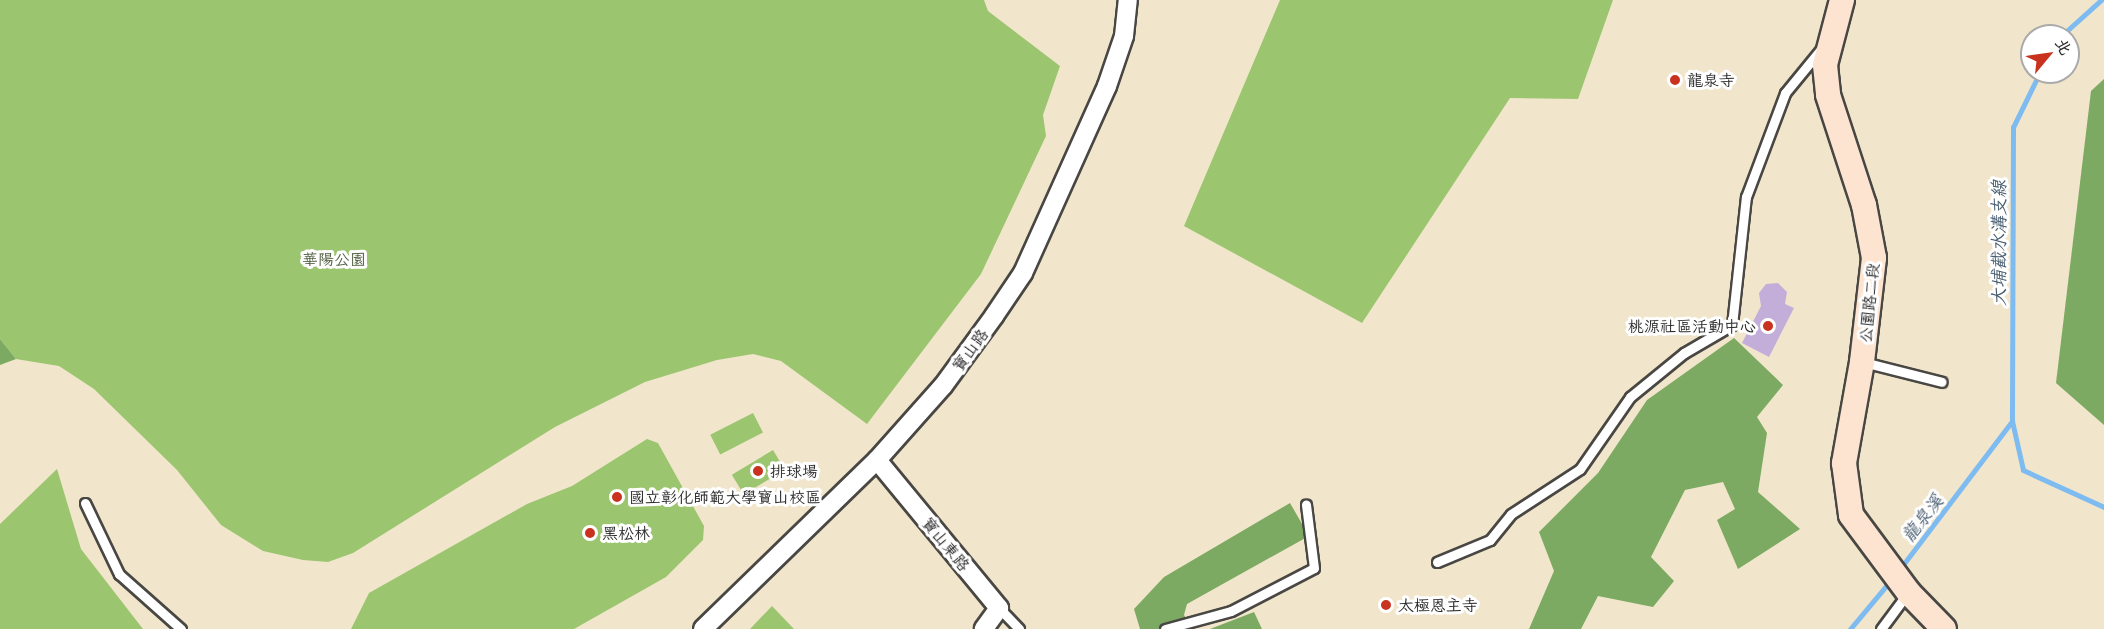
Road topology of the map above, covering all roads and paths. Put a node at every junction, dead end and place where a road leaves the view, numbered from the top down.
1 (1128, 0) edge
2 (1842, 0) edge
3 (1834, 32) junction
4 (1862, 362) junction
5 (1942, 382) dead end
6 (877, 460) junction
7 (86, 503) dead end
8 (1306, 505) dead end
9 (1437, 562) dead end
10 (1906, 589) junction
11 (999, 608) junction
12 (181, 629) edge
13 (703, 629) edge
14 (984, 629) edge
15 (1019, 629) edge
16 (1165, 629) edge
17 (1881, 629) edge
18 (1944, 629) edge

1 - 6 street, 寶山路
2 - 3 main road, 公園路二段
3 - 4 main road, 公園路二段
3 - 9 lane
4 - 5 lane
4 - 10 main road, 公園路二段
6 - 11 street, 寶山東路
6 - 13 street, 寶山路
7 - 12 lane
8 - 16 lane
10 - 17 lane
10 - 18 main road
11 - 14 street
11 - 15 lane

